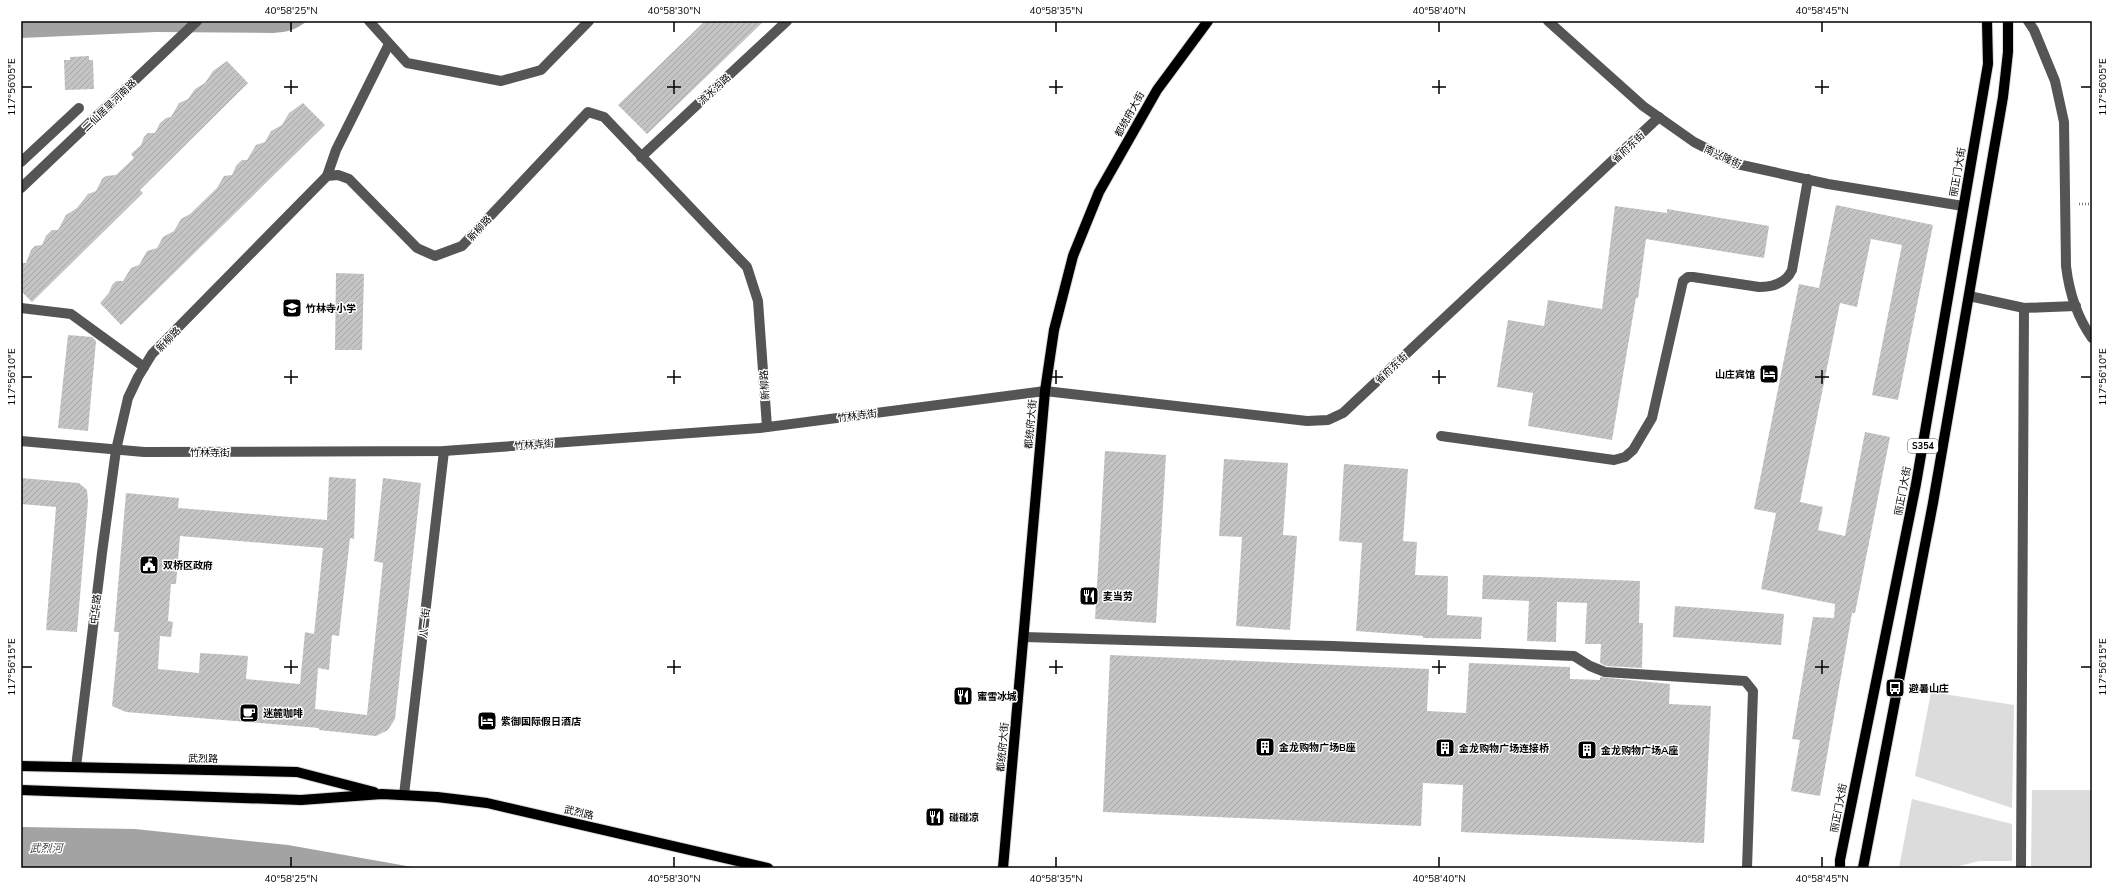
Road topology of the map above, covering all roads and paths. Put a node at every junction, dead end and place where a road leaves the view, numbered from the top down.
1 (197, 21) edge
2 (369, 21) edge
3 (589, 21) edge
4 (787, 21) edge
5 (1208, 21) edge
6 (1548, 21) edge
7 (1987, 21) edge
8 (2008, 21) edge
9 (2028, 21) edge
10 (389, 44) junction
11 (79, 108) dead end
12 (1659, 117) junction
13 (642, 157) junction
14 (21, 162) edge
15 (327, 176) junction
16 (1808, 179) junction
17 (21, 188) edge
18 (1963, 206) junction
19 (1969, 296) junction
20 (2076, 306) junction
21 (21, 308) edge
22 (2024, 308) junction
23 (2092, 338) edge
24 (144, 367) junction
25 (1045, 392) junction
26 (767, 427) junction
27 (1441, 436) dead end
28 (21, 441) edge
29 (116, 450) junction
30 (444, 451) junction
31 (1024, 638) junction
32 (21, 766) edge
33 (76, 767) junction
34 (21, 790) edge
35 (382, 794) junction
36 (404, 795) junction
37 (768, 868) edge
38 (1003, 868) edge
39 (1747, 868) edge
40 (1840, 868) edge
41 (1864, 868) edge
42 (2021, 868) edge

1 - 17 street, 二仙居旱河南路
2 - 10 street
3 - 10 street
4 - 13 street, 流水沟路
5 - 25 main road, 都统府大街
6 - 12 street, 南兴隆街
7 - 18 main road, 丽正门大街 / S354
8 - 19 main road, S354
9 - 20 street
10 - 15 street
11 - 14 street
12 - 16 street, 南兴隆街
12 - 25 street, 省府东街
13 - 15 street, 新柳路
13 - 26 street, 新柳路
15 - 24 street, 新柳路
16 - 18 street, 南兴隆街
16 - 27 street
18 - 40 main road, 丽正门大街 / S354
19 - 22 street
19 - 41 main road, S354
20 - 22 street
20 - 23 street
21 - 24 street
22 - 42 street
24 - 29 street, 新柳路
25 - 26 street, 竹林寺街
25 - 31 main road, 都统府大街
26 - 30 street, 竹林寺街
28 - 29 street, 竹林寺街
29 - 30 street, 竹林寺街
29 - 33 street, 中华路
30 - 36 street, 八一街
31 - 38 main road, 都统府大街
31 - 39 street
32 - 33 main road, 武烈路
33 - 35 main road, 武烈路
34 - 35 main road, 武烈路
35 - 36 main road, 武烈路
36 - 37 main road, 武烈路

